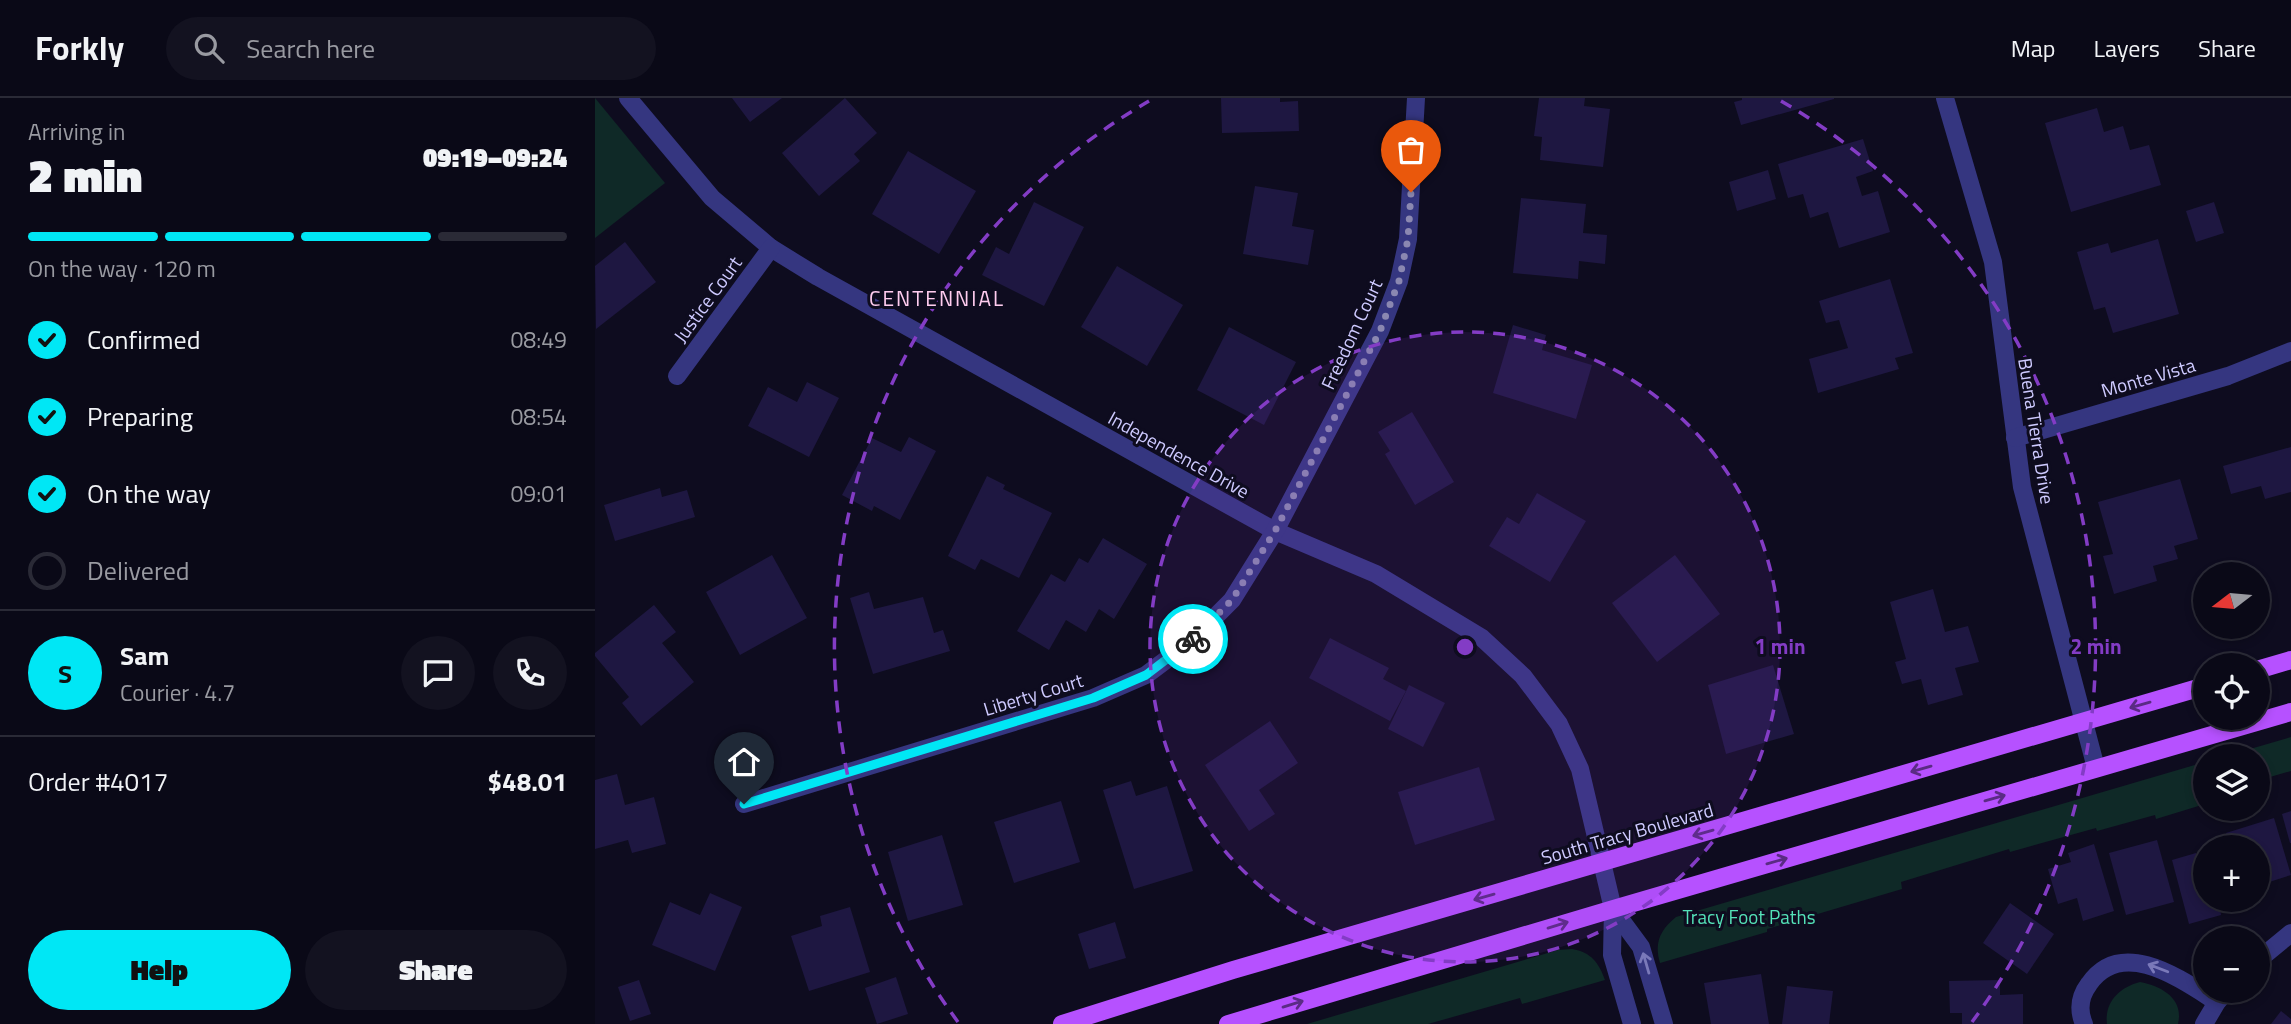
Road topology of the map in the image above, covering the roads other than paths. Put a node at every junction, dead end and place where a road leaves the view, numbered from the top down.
1 (628, 98) edge
2 (1416, 98) edge
3 (1945, 98) edge
4 (771, 247) junction
5 (2291, 351) edge
6 (677, 376) dead end
7 (2015, 438) junction
8 (1275, 531) junction
9 (2291, 660) edge
10 (2270, 666) edge
11 (2193, 690) edge
12 (2291, 712) edge
13 (2083, 722) junction
14 (2096, 768) junction
15 (744, 804) dead end
16 (1603, 862) junction
17 (1613, 909) junction
18 (2291, 933) edge
19 (2270, 950) edge
20 (2193, 983) edge
21 (2218, 1003) edge
22 (1062, 1024) edge
23 (1228, 1024) edge
24 (1632, 1024) edge
25 (1664, 1024) edge
26 (2084, 1024) edge
27 (2204, 1024) edge

1 - 4 street, Independence Drive
2 - 8 street, Freedom Court
3 - 7 street, Buena Tierra Drive
4 - 6 street, Justice Court
4 - 8 street, Independence Drive
5 - 7 street, Monte Vista
7 - 13 street, Buena Tierra Drive
8 - 15 street, Liberty Court
8 - 16 street, Independence Drive
9 - 10 main road
11 -> 13 main road, South Tracy Boulevard
12 - 14 main road
13 - 14 street, Buena Tierra Drive
13 -> 16 main road, South Tracy Boulevard
17 -> 14 main road
16 - 17 street, Independence Drive
16 -> 22 main road, South Tracy Boulevard
23 -> 17 main road
17 - 24 street
25 -> 17 street
18 - 19 street
20 -> 26 street
21 - 27 street

